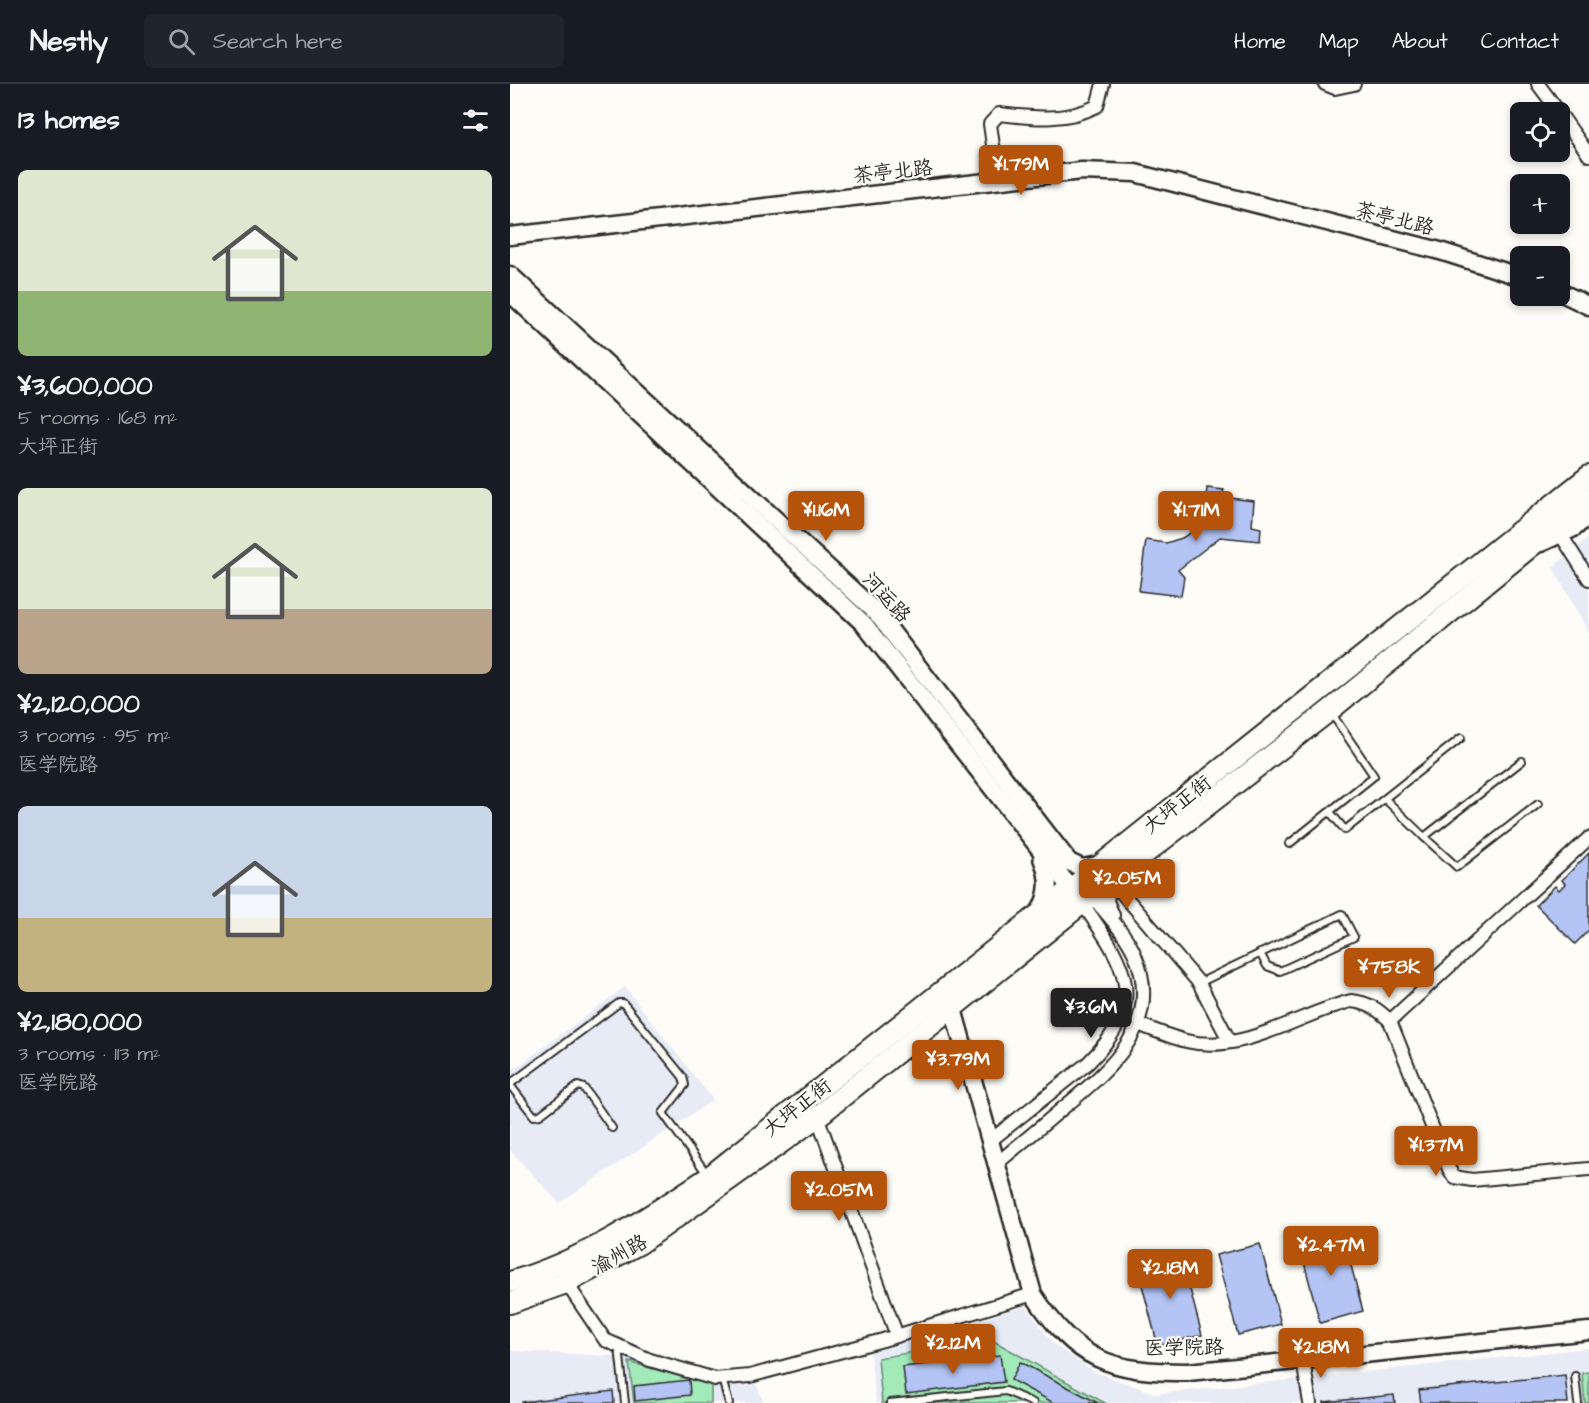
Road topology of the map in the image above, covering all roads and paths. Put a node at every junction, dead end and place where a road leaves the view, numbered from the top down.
1 (1103, 84) edge
2 (1324, 84) edge
3 (1354, 84) edge
4 (1538, 84) edge
5 (1551, 102) edge
6 (1570, 128) edge
7 (1589, 155) edge
8 (998, 181) junction
9 (510, 236) edge
10 (1510, 273) edge
11 (510, 275) edge
12 (510, 293) edge
13 (1570, 297) edge
14 (1589, 306) edge
15 (1589, 476) edge
16 (1589, 499) edge
17 (1589, 515) edge
18 (1561, 535) junction
19 (1529, 547) junction
20 (1589, 579) edge
21 (1329, 711) junction
22 (1461, 738) dead end
23 (1522, 761) dead end
24 (1385, 799) junction
25 (1538, 804) dead end
26 (1330, 812) junction
27 (1424, 837) junction
28 (1589, 838) edge
29 (1288, 844) dead end
30 (1038, 846) junction
31 (1098, 865) junction
32 (1111, 880) junction
33 (1070, 888) junction
34 (1087, 900) junction
35 (1040, 911) junction
36 (1127, 940) junction
37 (1260, 953) junction
38 (1199, 983) junction
39 (953, 1009) junction
40 (1390, 1021) junction
41 (1138, 1024) junction
42 (1230, 1042) junction
43 (510, 1085) edge
44 (811, 1098) junction
45 (817, 1117) junction
46 (612, 1128) dead end
47 (990, 1141) junction
48 (996, 1164) junction
49 (1589, 1168) edge
50 (714, 1183) junction
51 (562, 1274) junction
52 (510, 1282) edge
53 (1033, 1294) junction
54 (510, 1303) edge
55 (1589, 1331) edge
56 (897, 1336) junction
57 (620, 1347) junction
58 (1303, 1360) junction
59 (1575, 1376) dead end
60 (722, 1378) junction
61 (625, 1403) edge
62 (729, 1403) edge
63 (890, 1403) edge
64 (1033, 1403) edge
65 (1310, 1403) edge
66 (1578, 1403) edge

1 - 8 street
2 - 3 street
4 - 5 street
6 - 7 street
8 - 9 street, 茶亭北路
8 - 10 street, 茶亭北路
11 - 31 street, 河运路
12 - 30 street, 河运路
13 - 14 street
15 - 31 main road, 大坪正街
16 - 19 main road, 大坪正街
17 - 18 street
18 - 19 street
18 - 20 street
19 - 21 main road, 大坪正街
21 - 26 lane
21 - 32 main road, 大坪正街
22 - 24 lane
23 - 27 lane
24 - 26 lane
24 - 27 lane
25 - 27 lane
26 - 29 lane
28 - 40 street
30 - 33 street, 河运路
30 - 35 street
31 - 33 main road, 大坪正街
32 - 34 main road, 大坪正街
32 - 36 street
32 - 38 street
33 - 34 street, 河运路
33 - 35 main road, 大坪正街
34 - 36 street
34 - 39 main road, 大坪正街
34 - 47 street
35 - 44 main road, 大坪正街
36 - 41 street
37 - 37 lane
37 - 38 lane
38 - 42 street
39 - 45 main road, 大坪正街
39 - 47 street, 医学院路
40 - 42 street
40 - 49 street
41 - 42 street
41 - 48 street
43 - 46 lane
43 - 50 lane
44 - 45 street
44 - 50 main road, 大坪正街
45 - 50 main road, 大坪正街
45 - 56 street
47 - 48 street, 医学院路
48 - 53 street, 医学院路
50 - 51 main road, 渝州路
51 - 52 main road, 渝州路
51 - 54 main road, 渝州路
51 - 57 street
53 - 56 street
53 - 58 street, 医学院路
55 - 58 street, 医学院路
56 - 60 street
57 - 60 street
57 - 61 lane
58 - 65 street
59 - 66 lane
60 - 62 lane
63 - 64 lane

